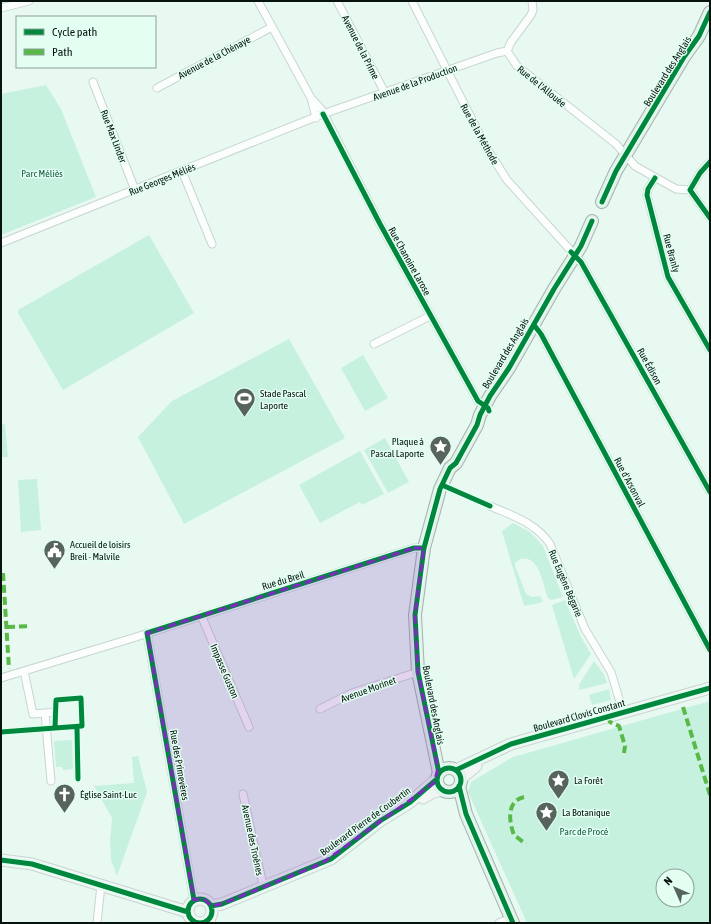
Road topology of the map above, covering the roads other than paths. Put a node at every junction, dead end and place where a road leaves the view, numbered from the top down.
1 (30, 1) edge
2 (258, 1) edge
3 (337, 1) edge
4 (412, 1) edge
5 (532, 1) edge
6 (1, 8) edge
7 (710, 8) edge
8 (710, 12) edge
9 (272, 27) junction
10 (507, 51) junction
11 (684, 57) junction
12 (446, 71) junction
13 (93, 82) dead end
14 (157, 88) dead end
15 (385, 93) junction
16 (311, 98) junction
17 (324, 114) junction
18 (316, 118) junction
19 (627, 157) junction
20 (710, 162) edge
21 (182, 171) junction
22 (655, 178) junction
23 (135, 190) junction
24 (690, 190) junction
25 (710, 218) edge
26 (1, 243) edge
27 (212, 244) dead end
28 (573, 254) junction
29 (430, 316) junction
30 (534, 324) junction
31 (374, 344) dead end
32 (710, 350) edge
33 (487, 408) junction
34 (710, 492) edge
35 (490, 506) dead end
36 (424, 548) junction
37 (201, 615) junction
38 (148, 633) junction
39 (710, 650) edge
40 (24, 671) junction
41 (418, 672) junction
42 (1, 678) edge
43 (710, 688) edge
44 (320, 708) dead end
45 (55, 712) dead end
46 (623, 712) junction
47 (44, 713) junction
48 (249, 727) dead end
49 (431, 734) junction
50 (438, 776) junction
51 (453, 781) junction
52 (51, 782) dead end
53 (243, 794) dead end
54 (409, 803) junction
55 (1, 860) edge
56 (101, 885) junction
57 (263, 885) junction
58 (194, 900) junction
59 (188, 912) junction
60 (211, 915) edge
61 (512, 920) edge
62 (97, 923) edge
63 (499, 923) edge

1 - 6 street
2 - 9 street, Rue Chanoine Larose
3 - 15 street, Avenue de la Prime
4 - 12 street, Rue de la Méthode
5 - 10 street
7 - 11 main road, Boulevard des Anglais
8 - 11 main road, Boulevard des Anglais
9 - 14 street, Avenue de la Chénaye
9 - 16 street, Rue Chanoine Larose
10 - 12 street, Avenue de la Production
10 - 19 street, Rue de l'Allouée
11 - 19 main road, Boulevard des Anglais
12 - 15 street, Avenue de la Production
12 - 28 street, Rue de la Méthode
13 - 23 street, Rue Max Linder
15 - 17 street, Avenue de la Production
16 - 17 street, Rue Chanoine Larose
16 - 18 street, Rue Chanoine Larose
17 - 18 street, Rue Georges Méliès
17 - 29 street, Rue Chanoine Larose
18 - 21 street, Rue Georges Méliès
19 - 22 street, Rue de l'Allouée
19 - 28 main road, Boulevard des Anglais
20 - 24 street
21 - 23 street, Rue Georges Méliès
21 - 27 street
22 - 24 street, Rue de l'Allouée
22 - 32 street, Rue Branly
23 - 26 street, Rue Georges Méliès
24 - 25 street
28 - 30 main road, Boulevard des Anglais
28 - 34 street, Rue Édison
29 - 31 street
29 - 33 street, Rue Chanoine Larose
30 - 33 main road, Boulevard des Anglais
30 - 39 street, Rue d'Arsonval
33 - 36 main road, Boulevard des Anglais
35 - 46 street, Rue Eugène Bégarie
36 - 37 street, Rue du Breil
36 - 41 main road, Boulevard des Anglais
37 - 38 street, Rue du Breil
37 - 48 street, Impasse Guston
38 - 40 street, Rue du Breil
38 - 58 street, Rue des Primevères
40 - 42 street, Rue du Breil
40 - 47 street
41 - 44 street, Avenue Morinet
41 - 49 main road, Boulevard des Anglais
43 - 46 street, Boulevard Clovis Constant
45 - 47 street
46 - 51 street, Boulevard Clovis Constant
47 - 52 street
49 - 50 main road, Boulevard des Anglais
49 - 51 main road, Boulevard des Anglais
50 - 51 main road
50 - 51 main road, Boulevard des Anglais
50 - 54 street, Boulevard Pierre de Coubertin
51 - 54 street, Boulevard Pierre de Coubertin
51 - 61 main road, Boulevard des Anglais
53 - 57 street, Avenue des Troënes
54 - 57 street, Boulevard Pierre de Coubertin
55 - 56 street
56 - 59 street
56 - 62 street
57 - 60 street, Boulevard Pierre de Coubertin
58 - 59 street
58 - 60 street
59 - 60 street
61 - 63 street

